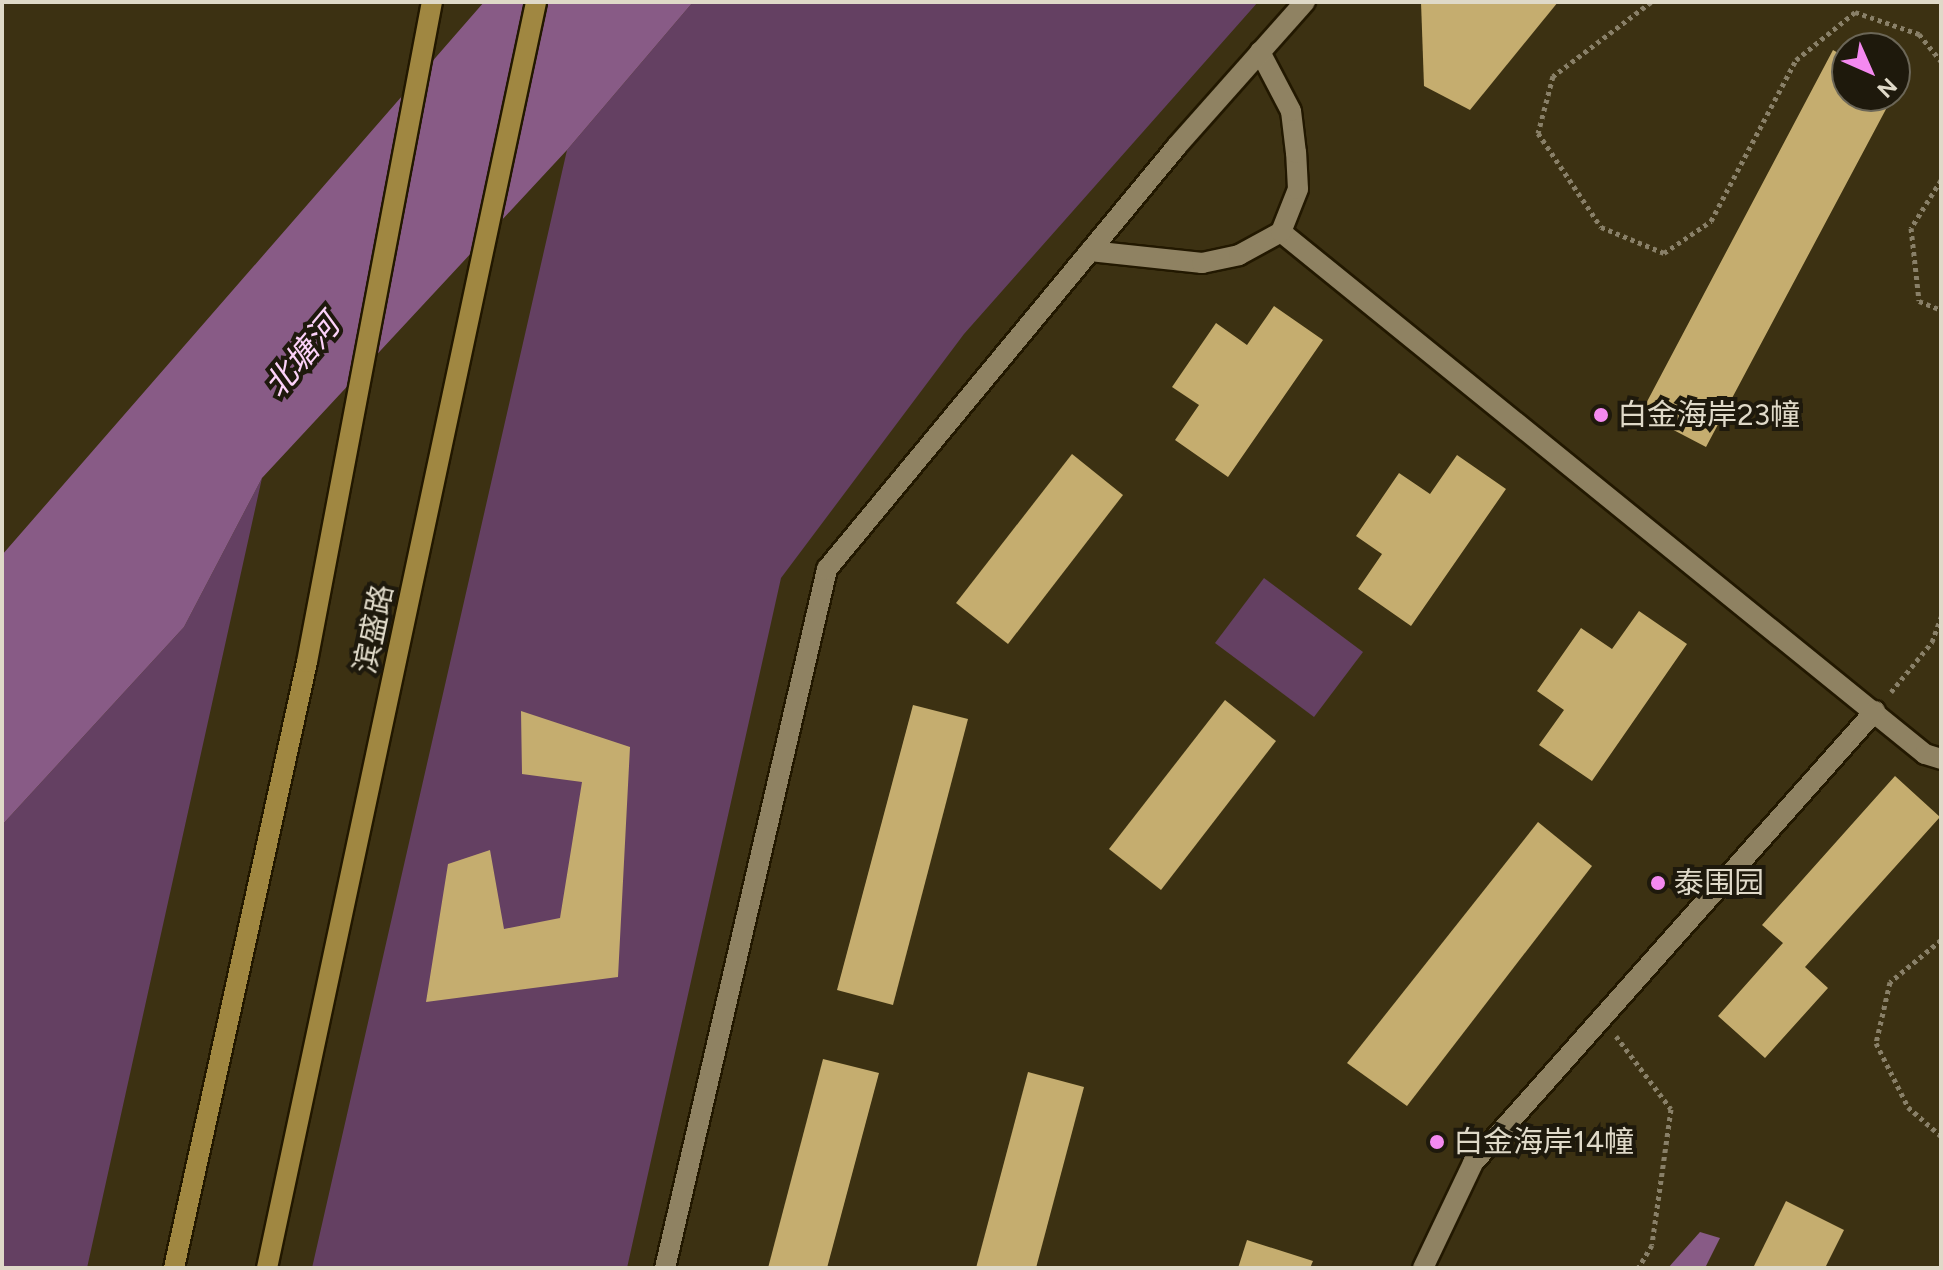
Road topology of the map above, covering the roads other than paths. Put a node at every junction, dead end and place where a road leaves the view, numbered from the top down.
1 (432, 2) edge
2 (536, 2) edge
3 (1305, 2) edge
4 (1260, 52) junction
5 (1281, 232) junction
6 (1090, 251) junction
7 (1875, 711) junction
8 (1941, 759) edge
9 (174, 1268) edge
10 (267, 1268) edge
11 (665, 1268) edge
12 (1423, 1268) edge

1 - 9 main road, 滨盛路
2 - 10 main road, 滨盛路
3 - 4 street
4 - 5 street
4 - 6 street
5 - 6 street
5 - 7 street
6 - 11 street
7 - 8 street
7 - 12 street

